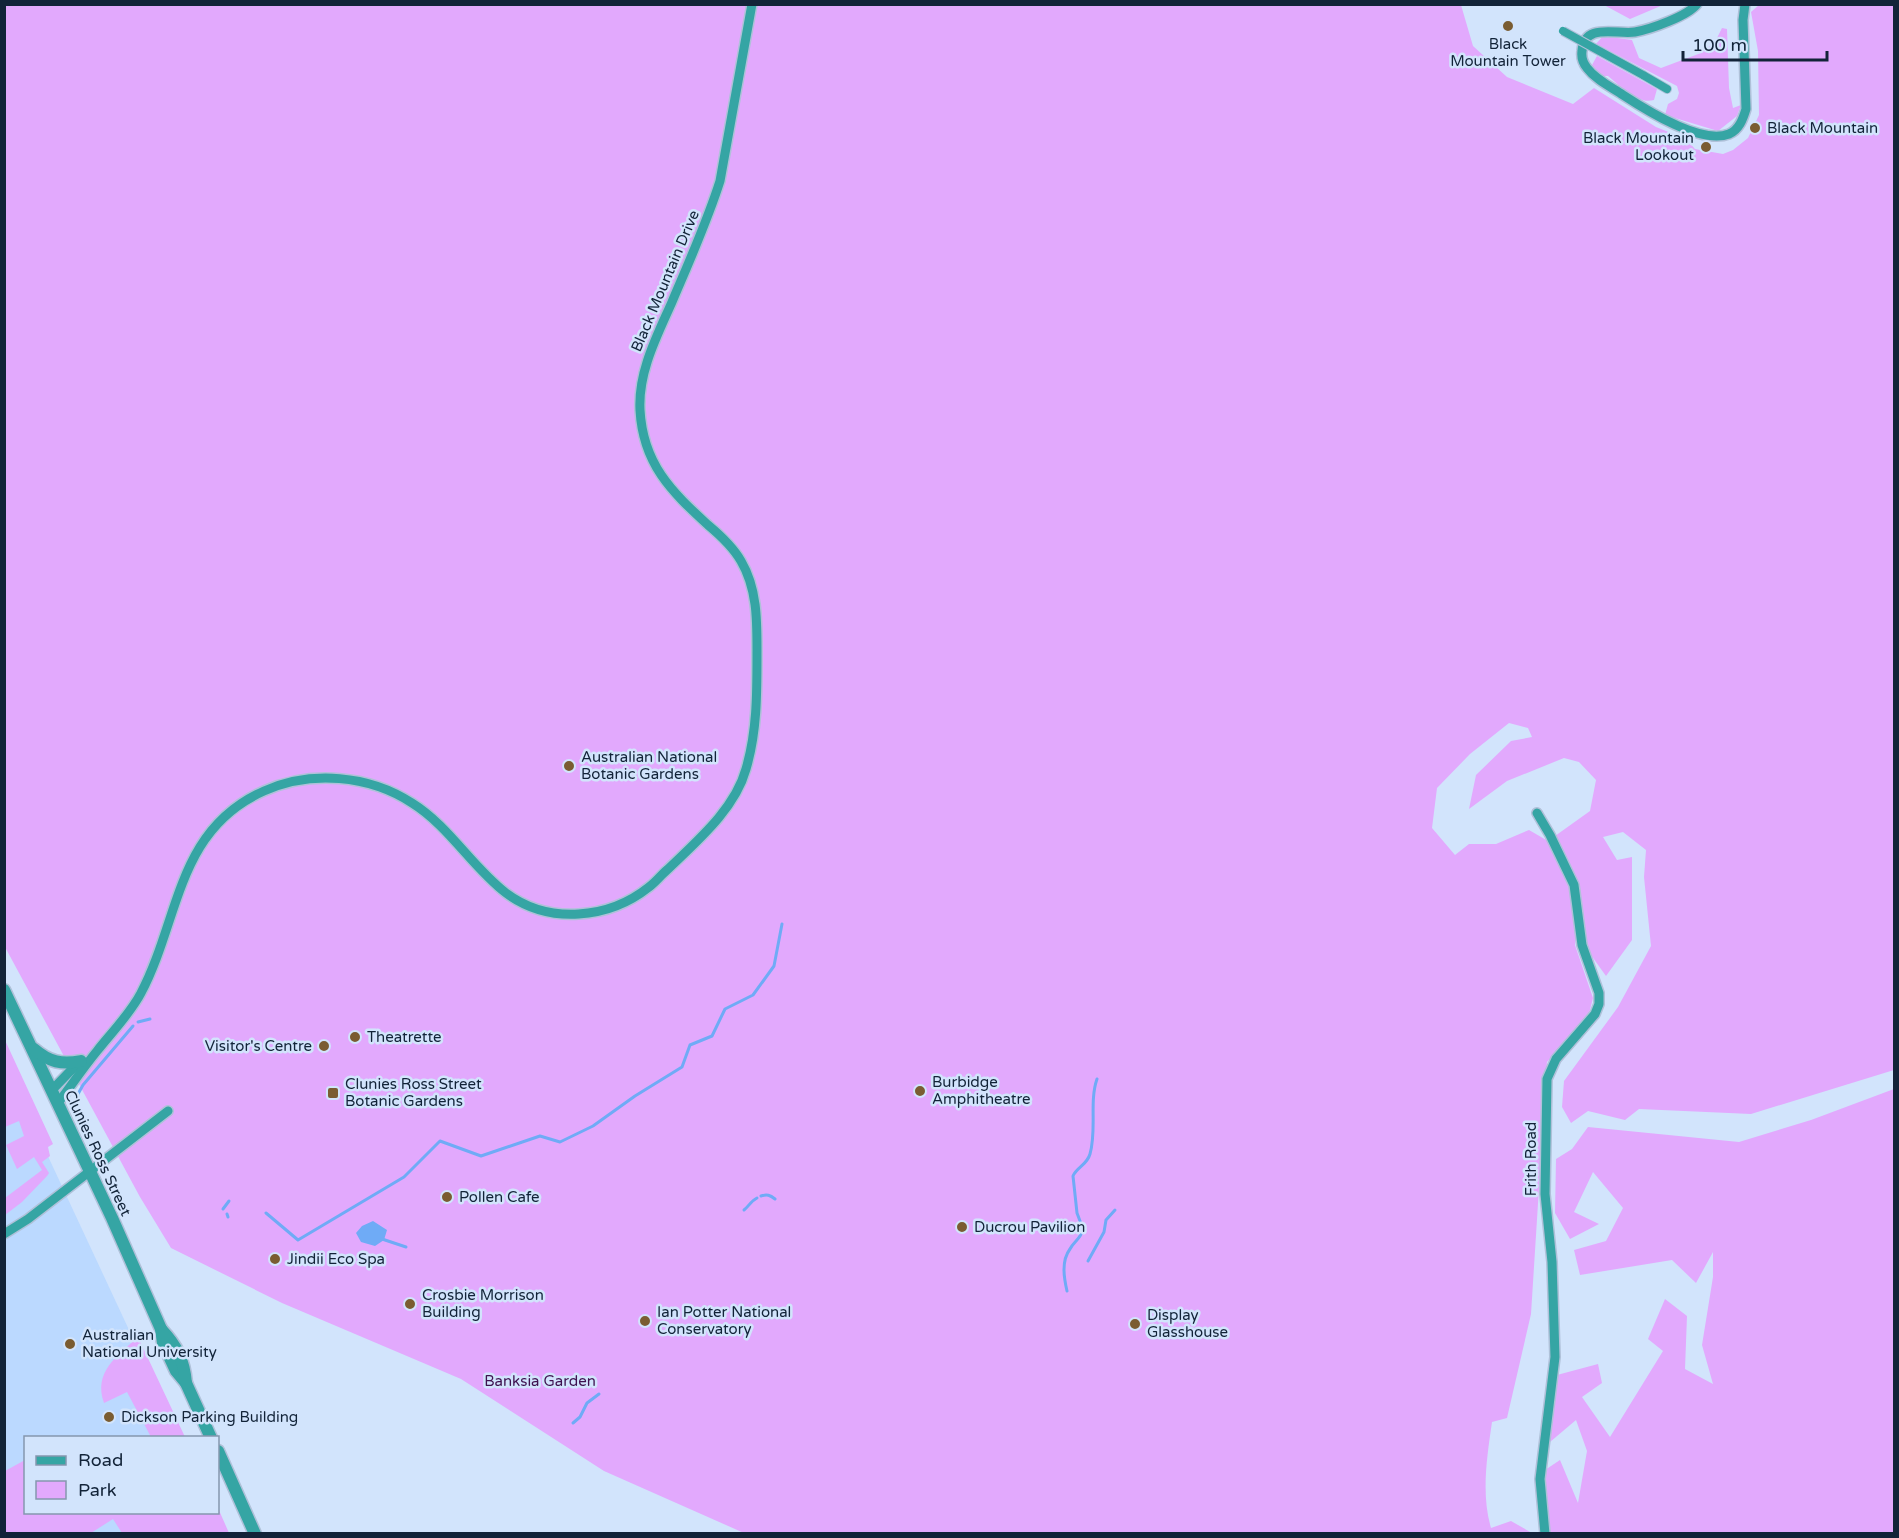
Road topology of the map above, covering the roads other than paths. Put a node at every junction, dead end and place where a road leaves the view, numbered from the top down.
1 (752, 4) edge
2 (1698, 4) edge
3 (1745, 4) edge
4 (1563, 31) dead end
5 (1667, 89) dead end
6 (1537, 813) dead end
7 (4, 990) edge
8 (31, 1046) junction
9 (94, 1055) junction
10 (81, 1060) junction
11 (52, 1090) junction
12 (58, 1103) junction
13 (168, 1111) dead end
14 (89, 1170) junction
15 (4, 1234) edge
16 (211, 1436) edge
17 (219, 1453) edge
18 (255, 1533) edge
19 (1545, 1533) edge

1 - 9 street, Black Mountain Drive
2 - 3 street
4 - 5 street, bridge
6 - 19 street, Frith Road
7 - 8 street, Clunies Ross Street
8 - 10 street
8 - 11 street, Clunies Ross Street
9 - 10 street, Black Mountain Drive
9 - 12 street, Black Mountain Drive
10 - 11 street, Black Mountain Drive
11 - 12 street, Clunies Ross Street
12 - 14 street, Clunies Ross Street
13 - 14 street
14 - 15 street
14 - 16 street, Clunies Ross Street
17 - 18 street

